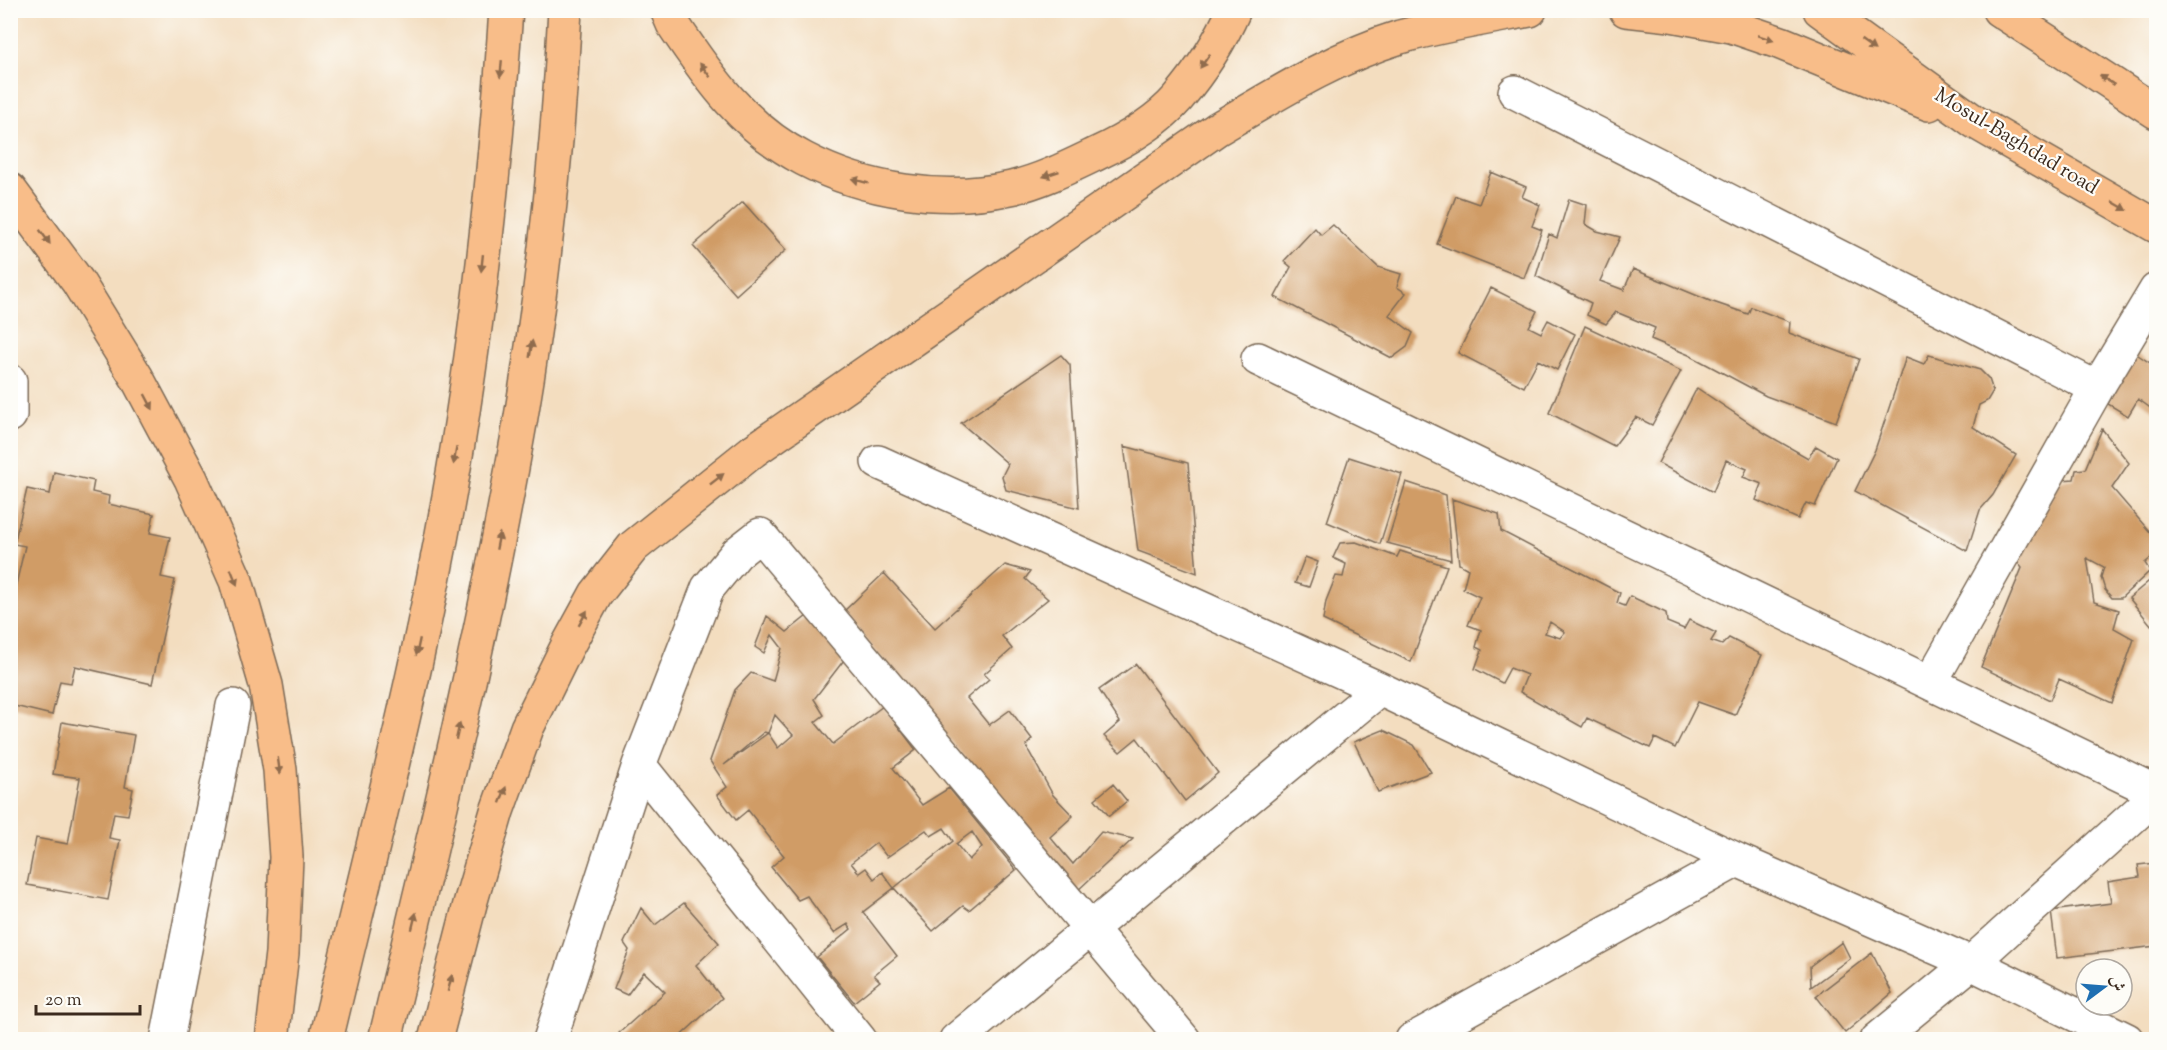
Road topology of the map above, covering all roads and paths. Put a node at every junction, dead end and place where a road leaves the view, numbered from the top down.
1 (506, 10) edge
2 (565, 10) edge
3 (667, 10) edge
4 (1234, 10) edge
5 (1530, 10) edge
6 (1626, 10) edge
7 (1820, 10) edge
8 (1999, 10) edge
9 (1515, 92) dead end
10 (2157, 112) edge
11 (1975, 122) junction
12 (10, 190) edge
13 (2157, 226) edge
14 (2157, 290) edge
15 (1258, 359) dead end
16 (10, 381) edge
17 (2097, 388) junction
18 (10, 415) edge
19 (878, 462) dead end
20 (1930, 683) junction
21 (1380, 689) junction
22 (233, 706) dead end
23 (639, 765) junction
24 (2157, 794) edge
25 (1737, 860) junction
26 (1090, 927) junction
27 (1971, 963) junction
28 (167, 1040) edge
29 (272, 1040) edge
30 (326, 1040) edge
31 (386, 1040) edge
32 (435, 1040) edge
33 (550, 1040) edge
34 (860, 1040) edge
35 (956, 1040) edge
36 (1184, 1040) edge
37 (1412, 1040) edge
38 (1877, 1040) edge
39 (2127, 1040) edge

1 -> 30 highway
31 -> 2 highway
4 -> 3 highway
32 -> 5 highway
6 -> 11 highway
7 -> 11 highway, Mosul-Baghdad road
10 -> 8 highway
9 - 17 street
11 -> 13 highway, Mosul-Baghdad road
12 -> 29 highway
14 - 17 street
15 - 20 street
16 - 18 street
17 - 20 street
19 - 21 street
20 - 24 street
21 - 25 street
21 - 26 street
22 - 28 street
23 - 26 street
23 - 33 street
23 - 34 street
24 - 27 street
25 - 27 street
25 - 37 street
26 - 35 street
26 - 36 street
27 - 38 street
27 - 39 street

